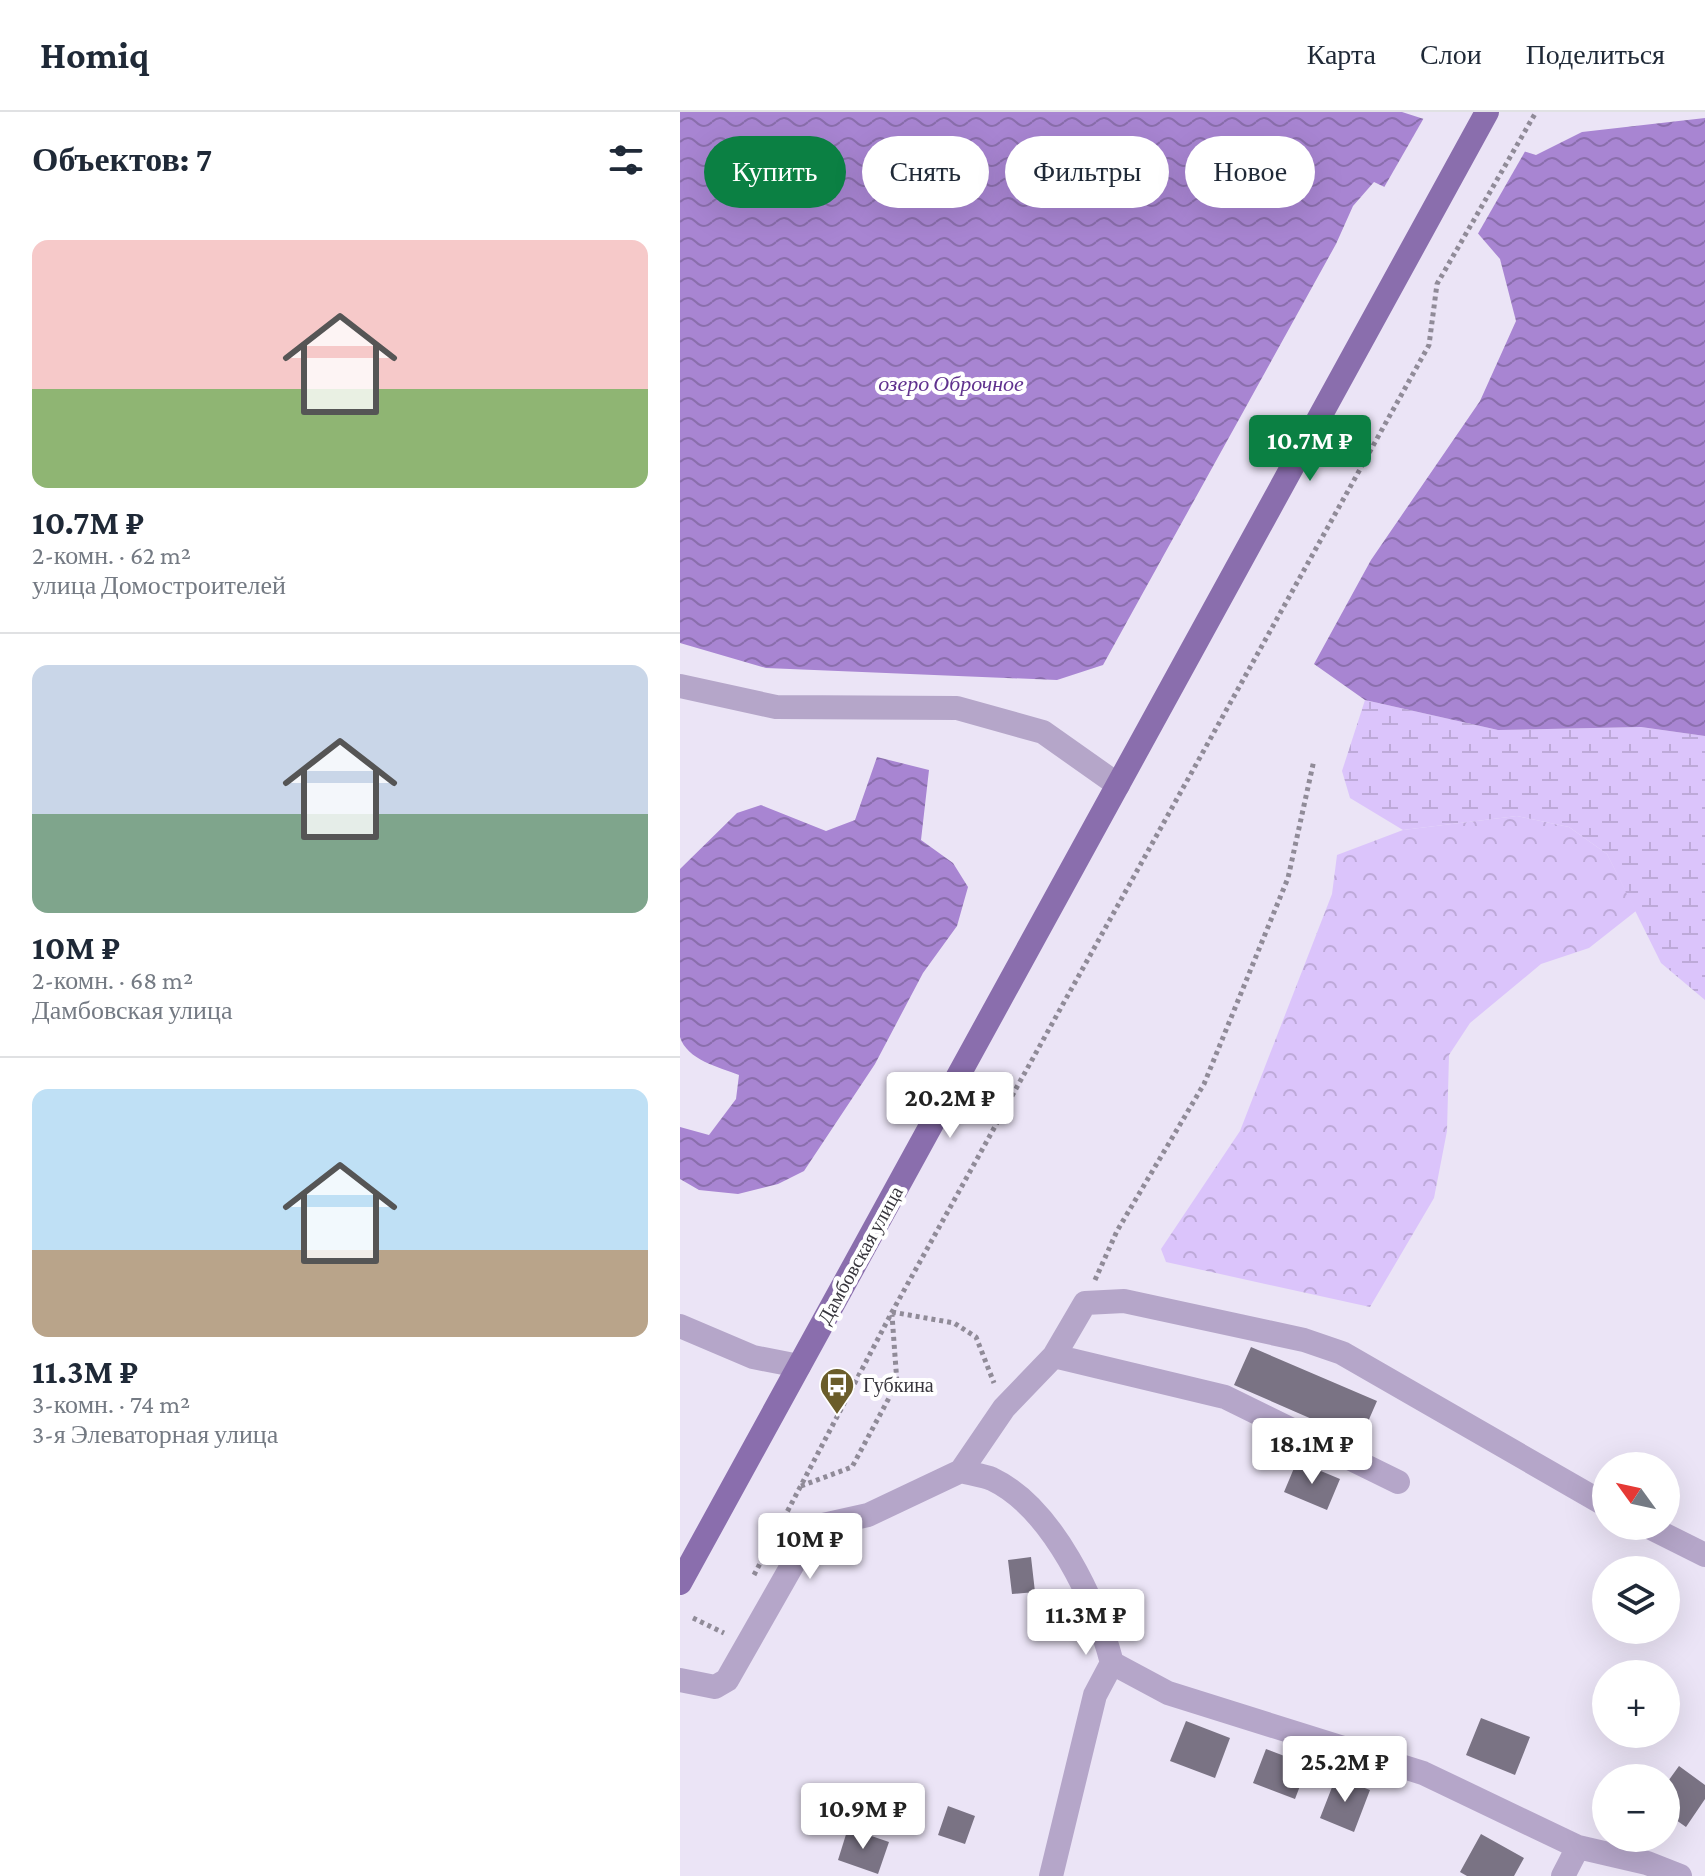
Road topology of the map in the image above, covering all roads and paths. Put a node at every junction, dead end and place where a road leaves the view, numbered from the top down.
1 (1487, 112) edge
2 (1536, 112) edge
3 (680, 686) edge
4 (1314, 760) dead end
5 (1118, 785) junction
6 (1085, 1303) junction
7 (892, 1312) junction
8 (680, 1326) edge
9 (1054, 1356) junction
10 (799, 1366) junction
11 (1004, 1408) junction
12 (961, 1471) junction
13 (1398, 1482) dead end
14 (1592, 1497) edge
15 (1675, 1540) edge
16 (1705, 1555) edge
17 (680, 1583) edge
18 (693, 1618) dead end
19 (724, 1633) dead end
20 (1112, 1663) junction
21 (680, 1680) edge
22 (1578, 1847) junction
23 (1051, 1876) edge
24 (1563, 1876) edge
25 (1680, 1876) edge

1 - 5 main road, Дамбовская улица
2 - 7 path
3 - 5 street
4 - 6 path
5 - 10 main road, Дамбовская улица
6 - 9 street
6 - 14 street
7 - 7 path
7 - 11 path
8 - 10 street
9 - 11 street
9 - 13 street
10 - 17 main road, Дамбовская улица
11 - 12 street
12 - 20 street
12 - 21 street
15 - 16 street
18 - 19 path
20 - 22 street
20 - 23 street
22 - 24 street
22 - 25 street

